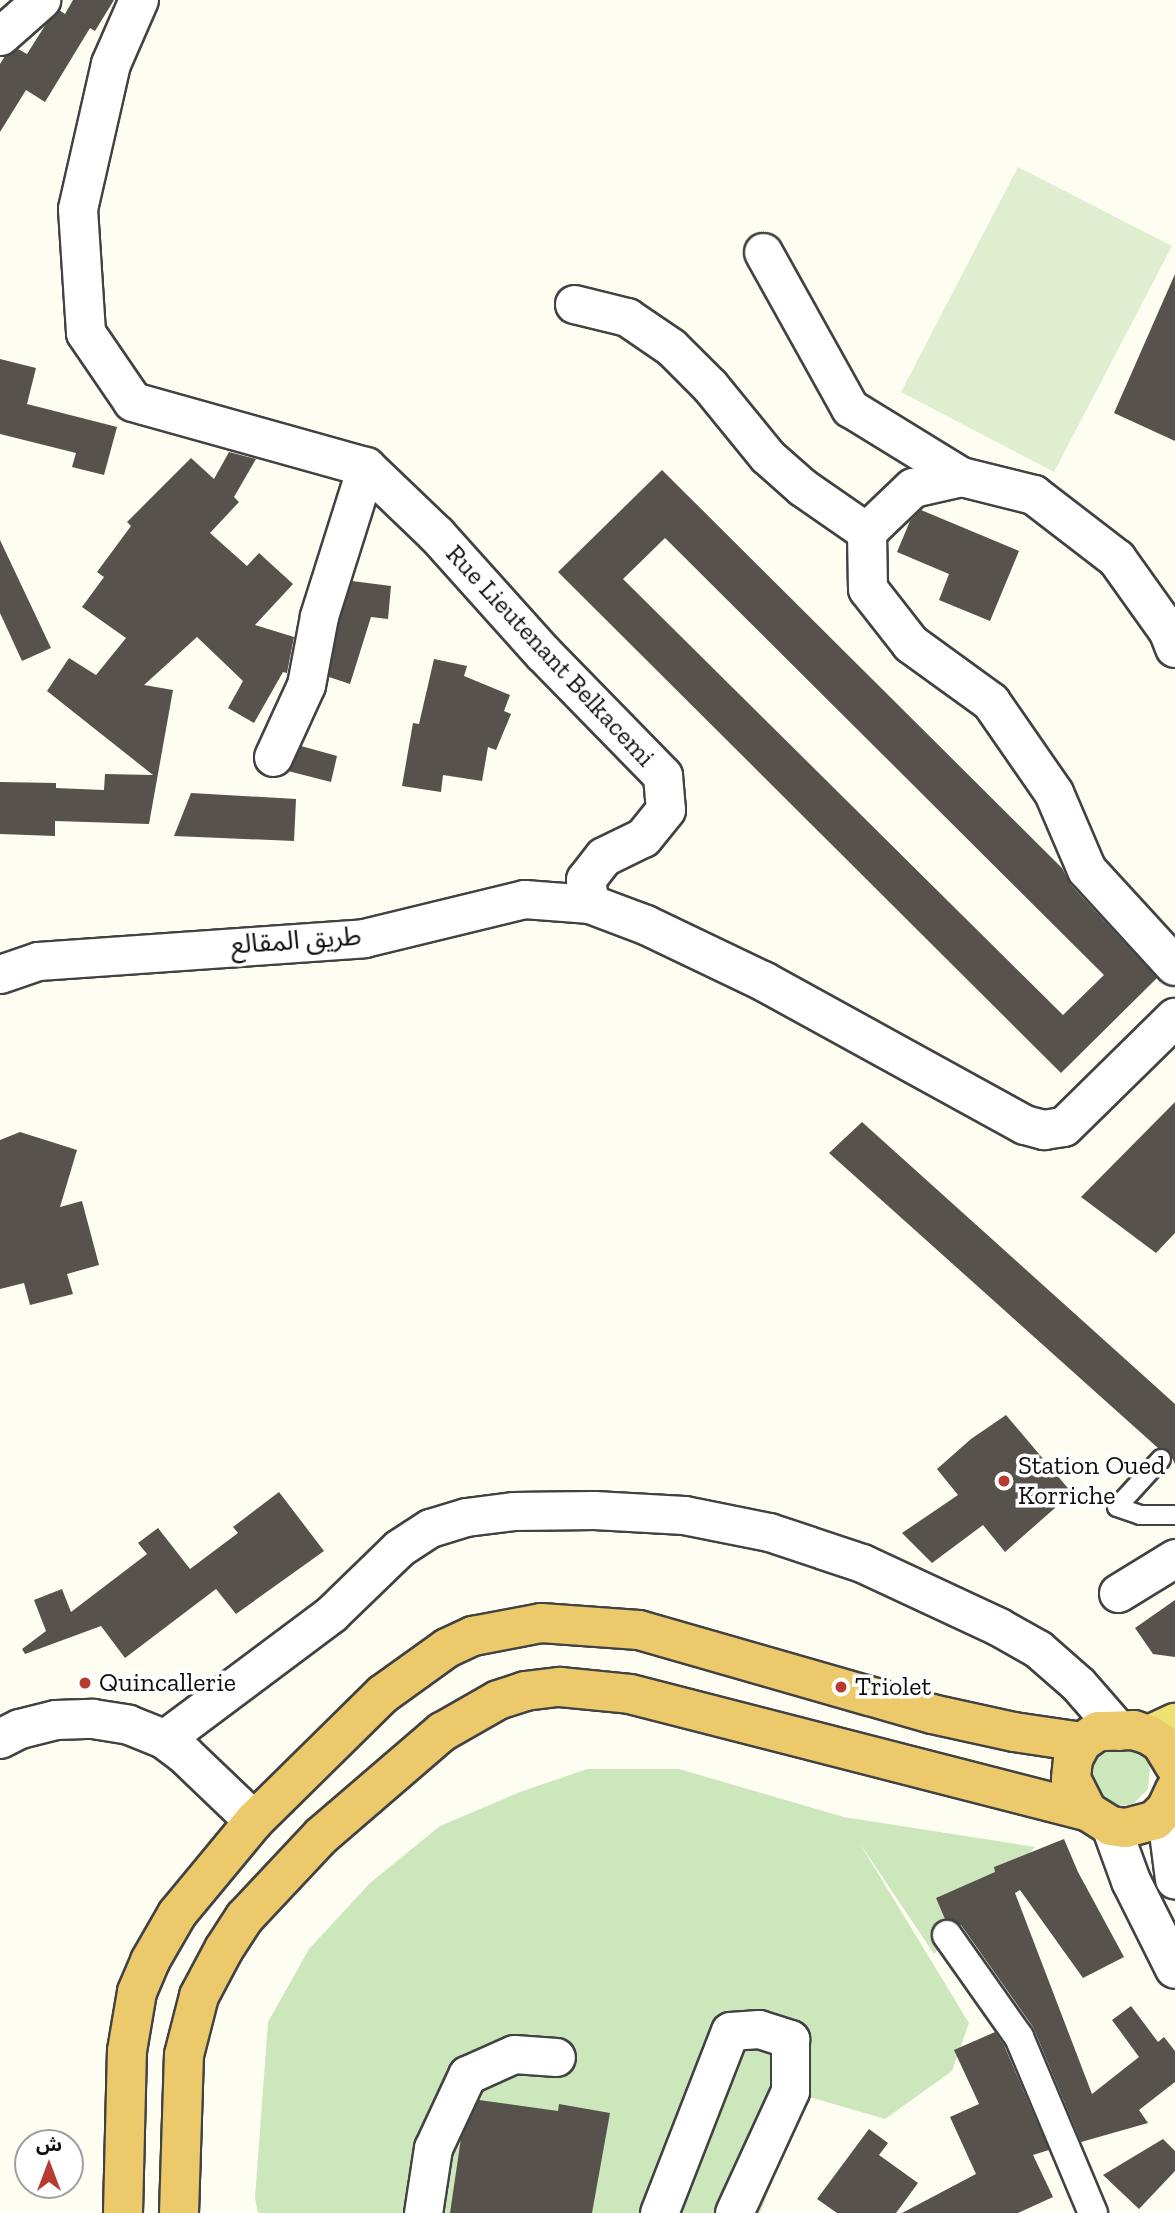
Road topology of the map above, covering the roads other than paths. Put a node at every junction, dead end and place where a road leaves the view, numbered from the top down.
1 (41, 0) edge
2 (139, 0) edge
3 (0, 36) edge
4 (763, 251) dead end
5 (574, 304) dead end
6 (366, 467) junction
7 (962, 477) junction
8 (867, 532) junction
9 (1175, 648) edge
10 (272, 757) dead end
11 (590, 904) junction
12 (38, 961) junction
13 (0, 964) edge
14 (1175, 966) edge
15 (0, 974) edge
16 (1175, 1018) edge
17 (1161, 1459) dead end
18 (1175, 1515) edge
19 (1175, 1558) edge
20 (1118, 1593) dead end
21 (1148, 1729) edge
22 (0, 1739) edge
23 (164, 1739) junction
24 (1082, 1742) junction
25 (1175, 1766) edge
26 (1171, 1800) edge
27 (1099, 1818) junction
28 (254, 1821) junction
29 (1175, 1879) edge
30 (947, 1935) dead end
31 (1170, 1961) edge
32 (555, 2057) dead end
33 (123, 2213) edge
34 (180, 2213) edge
35 (423, 2213) edge
36 (659, 2213) edge
37 (734, 2213) edge
38 (1093, 2213) edge

1 - 3 street
2 - 6 street, Rue Lieutenant Belkacemi
4 - 7 street
5 - 8 street
6 - 10 street
6 - 11 street, Rue Lieutenant Belkacemi
7 - 8 street
7 - 9 street
8 - 14 street
11 - 12 street, طريق المقالع
11 - 16 street
12 - 13 street
12 - 15 street, طريق المقالع
17 - 18 lane
19 - 20 street
21 - 23 street
21 - 24 highway
21 - 25 highway
22 - 23 street
23 - 28 street
24 - 27 highway
24 - 28 highway
26 - 27 highway
26 - 29 street
27 - 31 street
27 - 34 highway
28 - 33 highway
30 - 38 street
32 - 35 street
36 - 37 street

